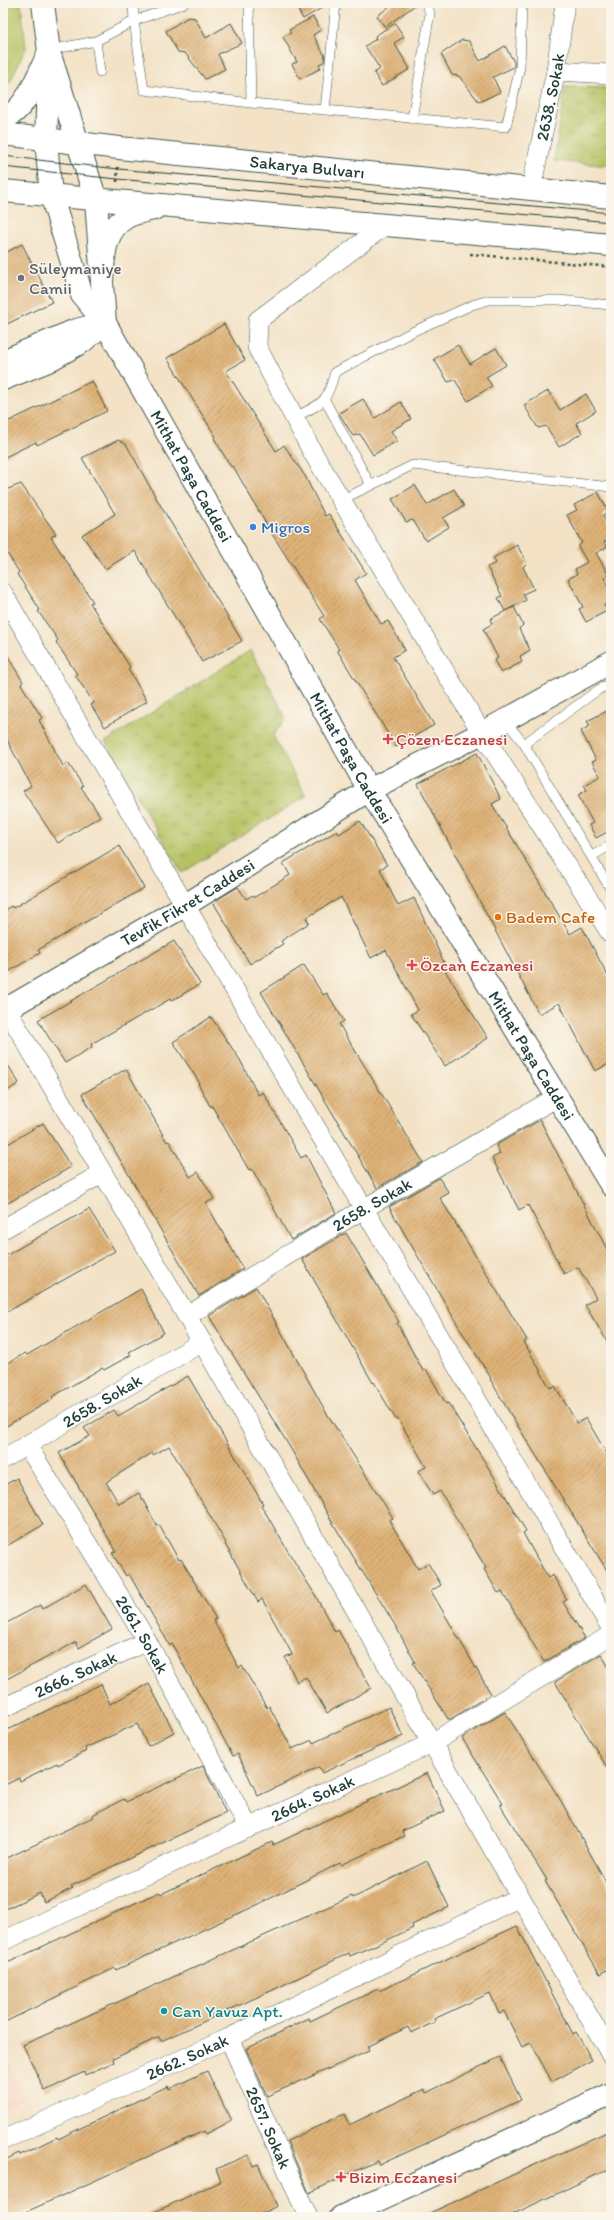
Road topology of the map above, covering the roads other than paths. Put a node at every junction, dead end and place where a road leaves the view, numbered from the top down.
1 (43, 3) edge
2 (133, 3) edge
3 (184, 3) edge
4 (249, 3) edge
5 (336, 3) edge
6 (426, 3) edge
7 (522, 3) edge
8 (565, 3) edge
9 (134, 21) junction
10 (96, 41) junction
11 (49, 51) junction
12 (556, 71) junction
13 (100, 72) dead end
14 (611, 74) edge
15 (251, 103) junction
16 (326, 110) junction
17 (3, 119) edge
18 (412, 119) junction
19 (3, 134) edge
20 (46, 140) junction
21 (79, 144) junction
22 (531, 190) junction
23 (3, 191) edge
24 (51, 195) junction
25 (611, 197) edge
26 (106, 201) junction
27 (163, 206) junction
28 (387, 224) junction
29 (611, 245) edge
30 (102, 281) junction
31 (611, 305) edge
32 (105, 323) junction
33 (3, 361) edge
34 (3, 379) edge
35 (325, 400) junction
36 (294, 418) junction
37 (372, 486) junction
38 (611, 487) edge
39 (341, 500) junction
40 (3, 593) edge
41 (611, 662) edge
42 (611, 683) edge
43 (505, 720) junction
44 (482, 733) junction
45 (524, 744) junction
46 (369, 790) junction
47 (611, 845) edge
48 (592, 856) junction
49 (611, 890) edge
50 (184, 906) junction
51 (611, 934) edge
52 (4, 1008) edge
53 (558, 1096) junction
54 (103, 1173) junction
55 (611, 1185) edge
56 (365, 1208) junction
57 (3, 1229) edge
58 (187, 1316) junction
59 (202, 1342) junction
60 (27, 1445) junction
61 (3, 1459) edge
62 (611, 1628) edge
63 (611, 1635) edge
64 (147, 1641) junction
65 (3, 1708) edge
66 (432, 1743) junction
67 (249, 1828) junction
68 (520, 1897) junction
69 (3, 1941) edge
70 (229, 2038) junction
71 (611, 2055) edge
72 (611, 2094) edge
73 (3, 2140) edge
74 (308, 2217) edge
75 (341, 2217) edge

1 - 11 street
2 - 9 lane
3 - 9 lane
4 - 15 lane
5 - 16 lane
6 - 18 lane
7 - 18 lane
8 - 12 street, 2638. Sokak
9 - 10 lane
9 - 15 lane
10 - 11 lane
10 - 13 lane
11 - 17 street
11 - 20 street, Mithat Paşa Caddesi
11 - 21 street
12 - 14 street
12 - 22 street, 2638. Sokak
15 - 16 lane
16 - 18 lane
19 - 20 street, Sakarya Bulvarı
20 - 21 street, Sakarya Bulvarı
20 - 24 street, Mithat Paşa Caddesi
21 - 22 street, Sakarya Bulvarı
21 - 26 street
22 - 25 street, Sakarya Bulvarı
23 - 24 street
24 - 26 street
24 - 32 street, Mithat Paşa Caddesi
26 - 27 street
26 - 30 street
27 - 28 street
27 - 30 street
28 - 29 street
28 - 36 street
30 - 32 street
31 - 35 lane
32 - 33 street
32 - 34 street
32 - 46 street, Mithat Paşa Caddesi
35 - 36 lane
35 - 37 lane
36 - 39 street
37 - 38 lane
37 - 39 lane
39 - 44 street
40 - 50 street
41 - 43 street, Tevfik Fikret Caddesi
42 - 45 lane
43 - 44 street, Tevfik Fikret Caddesi
43 - 45 lane
44 - 46 street, Tevfik Fikret Caddesi
44 - 51 street
45 - 48 lane
46 - 50 street, Tevfik Fikret Caddesi
46 - 53 street, Mithat Paşa Caddesi
47 - 48 lane
48 - 49 lane
50 - 52 street, Tevfik Fikret Caddesi
50 - 56 street
52 - 54 street
53 - 55 street, Mithat Paşa Caddesi
53 - 56 street, 2658. Sokak
54 - 57 street
54 - 58 street
56 - 58 street, 2658. Sokak
56 - 62 street
58 - 59 street
59 - 60 street, 2658. Sokak
59 - 66 street
60 - 61 street, 2658. Sokak
60 - 64 street, 2661. Sokak
63 - 66 street, 2664. Sokak
64 - 65 street, 2666. Sokak
64 - 67 street, 2661. Sokak
66 - 67 street, 2664. Sokak
66 - 68 street
67 - 69 street, 2664. Sokak
68 - 70 street, 2662. Sokak
68 - 71 street
70 - 73 street, 2662. Sokak
70 - 74 street, 2657. Sokak
72 - 75 street

